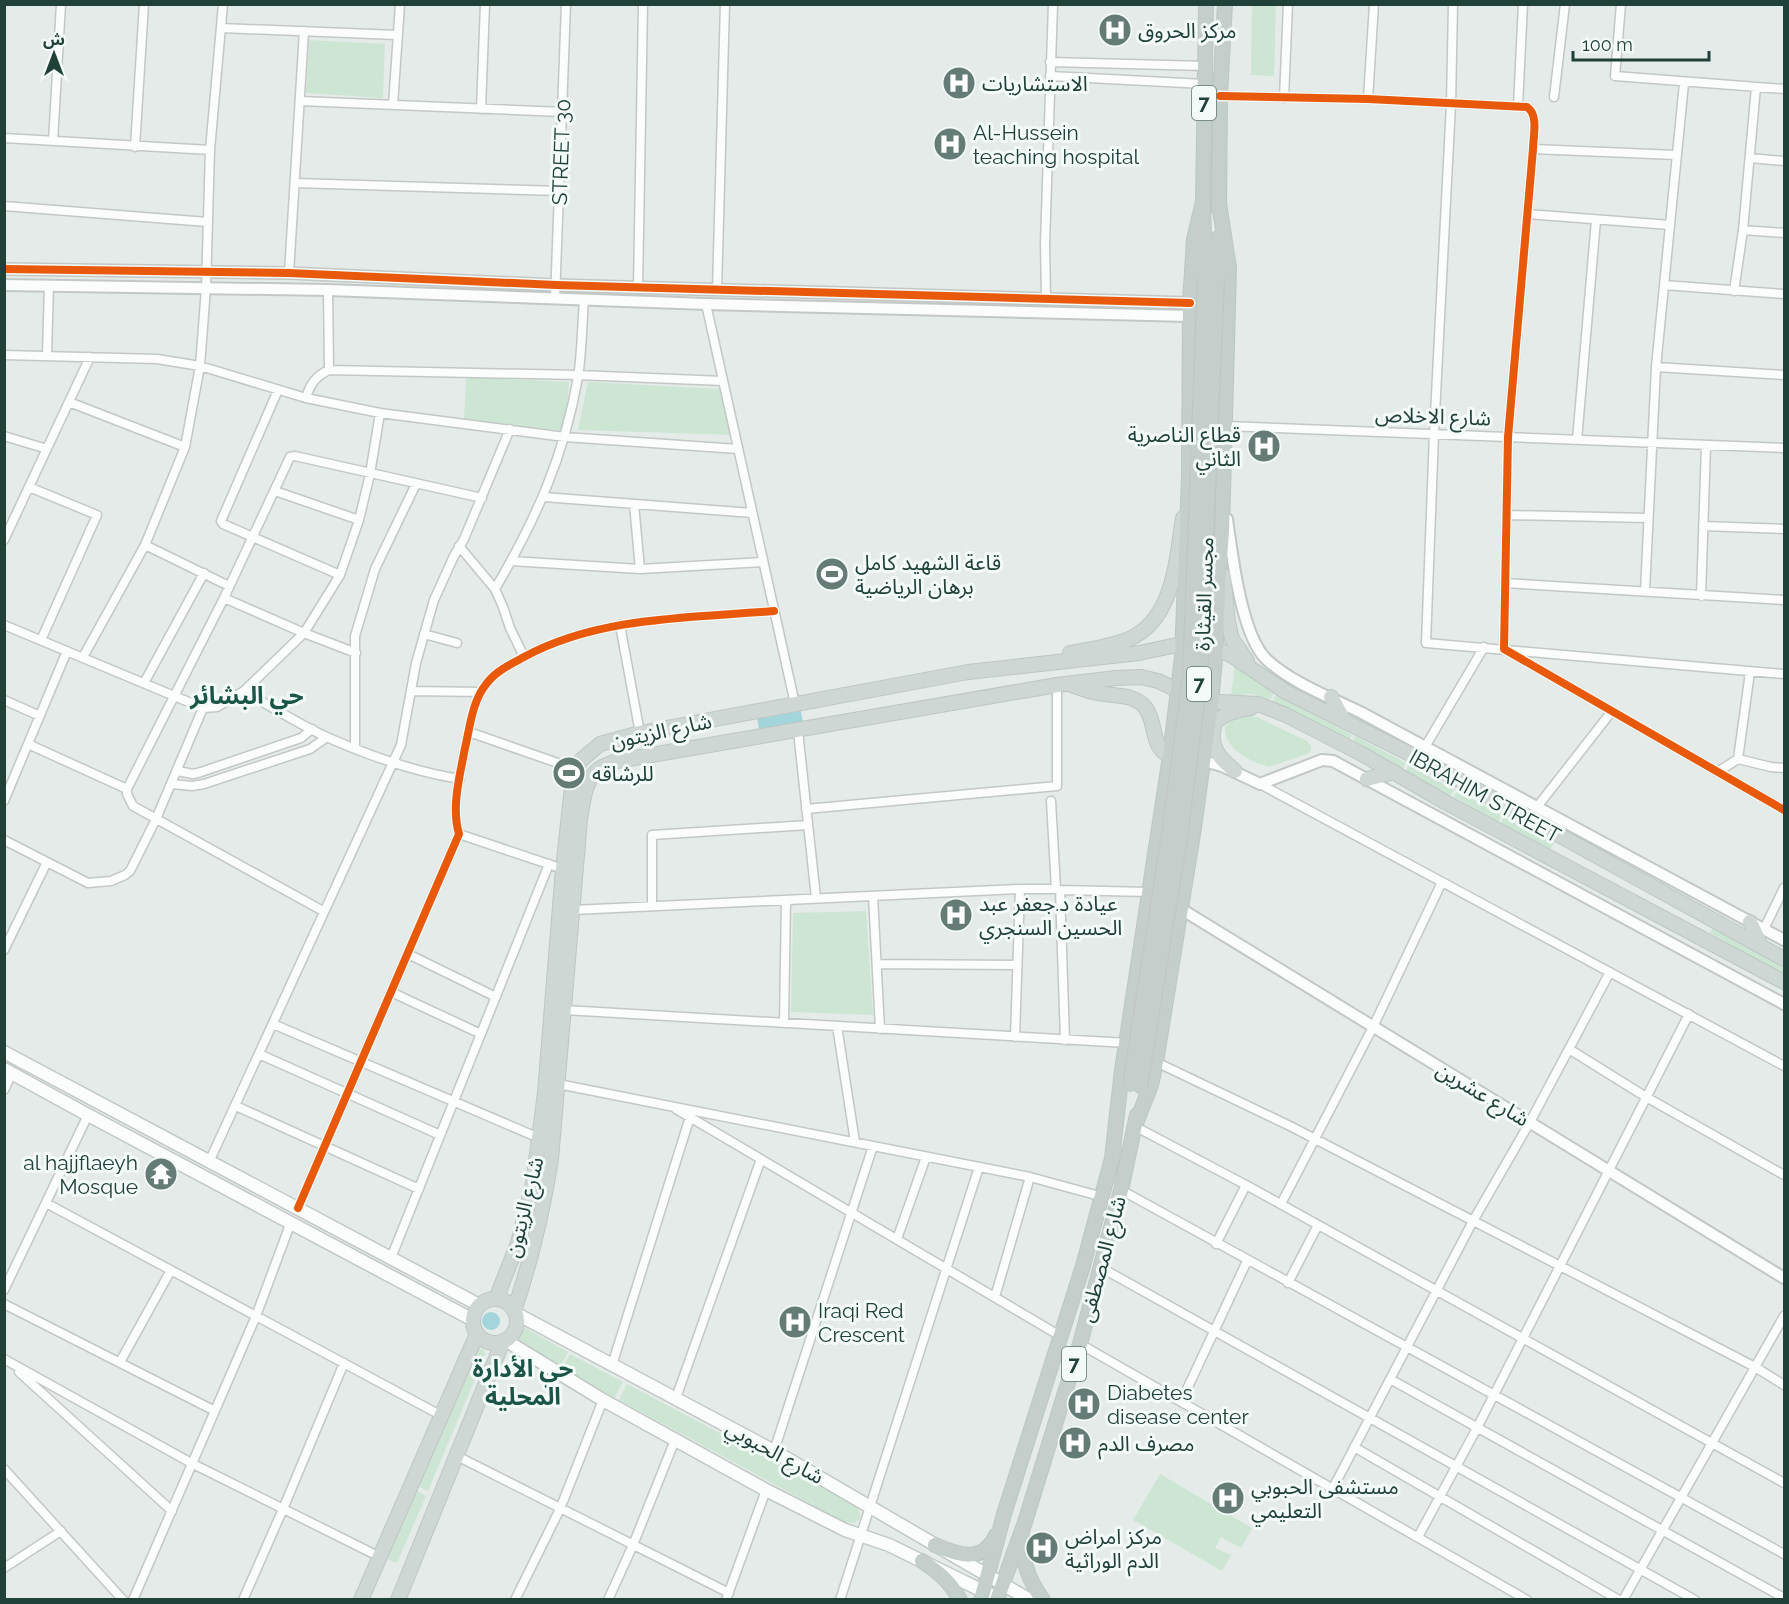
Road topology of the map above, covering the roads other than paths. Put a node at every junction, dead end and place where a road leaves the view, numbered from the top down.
1 (62, 4) edge
2 (144, 4) edge
3 (223, 4) edge
4 (400, 4) edge
5 (485, 4) edge
6 (566, 4) edge
7 (643, 4) edge
8 (725, 4) edge
9 (1053, 4) edge
10 (1206, 4) edge
11 (1225, 4) edge
12 (1288, 4) edge
13 (1374, 4) edge
14 (1453, 4) edge
15 (1523, 4) edge
16 (1565, 4) edge
17 (1621, 4) edge
18 (221, 28) junction
19 (304, 31) junction
20 (397, 35) junction
21 (1050, 62) junction
22 (1205, 66) junction
23 (1050, 76) junction
24 (1684, 83) junction
25 (1204, 84) junction
26 (1756, 87) junction
27 (1785, 89) edge
28 (1220, 96) junction
29 (1554, 97) dead end
30 (1284, 98) junction
31 (1368, 99) junction
32 (300, 101) junction
33 (1451, 104) junction
34 (393, 105) junction
35 (1518, 106) junction
36 (481, 109) junction
37 (562, 112) junction
38 (4, 138) edge
39 (53, 141) junction
40 (135, 147) junction
41 (210, 150) junction
42 (1533, 150) junction
43 (1676, 155) junction
44 (1750, 158) junction
45 (1785, 160) edge
46 (295, 183) junction
47 (560, 191) junction
48 (1203, 202) junction
49 (1219, 203) junction
50 (4, 206) edge
51 (1527, 214) junction
52 (1596, 220) junction
53 (207, 222) junction
54 (1670, 225) junction
55 (1743, 230) junction
56 (1785, 233) edge
57 (4, 269) edge
58 (206, 271) junction
59 (289, 273) junction
60 (1211, 277) junction
61 (4, 285) edge
62 (49, 285) junction
63 (556, 285) junction
64 (1664, 285) junction
65 (638, 287) junction
66 (206, 288) junction
67 (328, 290) junction
68 (717, 290) junction
69 (1734, 291) junction
70 (1785, 294) edge
71 (555, 299) junction
72 (1046, 299) junction
73 (584, 300) junction
74 (706, 304) junction
75 (1189, 310) junction
76 (4, 355) edge
77 (47, 355) junction
78 (90, 357) junction
79 (200, 366) junction
80 (1656, 367) junction
81 (329, 370) junction
82 (578, 375) junction
83 (1785, 375) edge
84 (723, 381) junction
85 (278, 390) junction
86 (306, 398) junction
87 (69, 402) junction
88 (380, 413) junction
89 (1224, 426) junction
90 (510, 429) junction
91 (1434, 434) junction
92 (4, 436) edge
93 (565, 437) junction
94 (1508, 437) junction
95 (1577, 440) junction
96 (1653, 443) junction
97 (1706, 445) junction
98 (185, 447) junction
99 (1785, 448) edge
100 (47, 449) junction
101 (738, 449) junction
102 (370, 474) junction
103 (1189, 477) junction
104 (416, 484) junction
105 (29, 487) junction
106 (1223, 490) junction
107 (275, 491) junction
108 (544, 497) junction
109 (482, 498) junction
110 (634, 504) junction
111 (752, 513) junction
112 (1507, 515) junction
113 (1648, 518) junction
114 (359, 520) junction
115 (9, 521) edge
116 (1703, 526) junction
117 (1785, 529) edge
118 (253, 537) junction
119 (4, 540) edge
120 (145, 546) junction
121 (459, 546) junction
122 (1221, 552) junction
123 (511, 561) junction
124 (763, 562) junction
125 (640, 569) junction
126 (204, 573) junction
127 (340, 574) junction
128 (1185, 583) junction
129 (1505, 583) junction
130 (1218, 584) junction
131 (229, 586) junction
132 (495, 589) junction
133 (1645, 591) junction
134 (1701, 596) junction
135 (224, 598) junction
136 (1785, 600) edge
137 (774, 611) junction
138 (4, 625) edge
139 (620, 625) junction
140 (304, 633) junction
141 (424, 634) junction
142 (41, 640) junction
143 (457, 643) dead end
144 (1182, 644) junction
145 (1484, 647) junction
146 (1216, 648) junction
147 (1503, 649) junction
148 (67, 651) junction
149 (356, 653) junction
150 (83, 657) junction
151 (524, 657) junction
152 (1251, 668) junction
153 (968, 672) junction
154 (1750, 672) junction
155 (1785, 674) edge
156 (144, 683) junction
157 (1063, 685) junction
158 (244, 691) junction
159 (412, 691) junction
160 (1178, 691) junction
161 (481, 692) junction
162 (173, 695) junction
163 (1331, 697) junction
164 (4, 700) edge
165 (1211, 703) junction
166 (795, 704) junction
167 (1263, 706) junction
168 (203, 708) junction
169 (1612, 711) junction
170 (755, 712) junction
171 (40, 716) junction
172 (1218, 719) junction
173 (706, 722) junction
174 (1345, 722) junction
175 (312, 729) junction
176 (798, 731) junction
177 (469, 732) junction
178 (640, 733) junction
179 (1206, 735) junction
180 (327, 737) junction
181 (759, 737) junction
182 (28, 744) junction
183 (710, 745) junction
184 (1425, 747) junction
185 (355, 749) junction
186 (1170, 756) junction
187 (1738, 759) junction
188 (1203, 760) junction
189 (394, 762) junction
190 (1785, 768) edge
191 (575, 769) junction
192 (177, 771) junction
193 (1235, 771) junction
194 (1394, 772) junction
195 (1718, 772) junction
196 (4, 774) edge
197 (14, 779) junction
198 (460, 779) junction
199 (1367, 779) junction
200 (172, 784) junction
201 (1260, 784) junction
202 (127, 789) junction
203 (4, 801) edge
204 (1051, 801) dead end
205 (1537, 807) junction
206 (806, 809) junction
207 (1785, 810) edge
208 (156, 819) junction
209 (808, 825) junction
210 (459, 834) junction
211 (4, 840) edge
212 (47, 862) junction
213 (549, 864) junction
214 (563, 869) junction
215 (1633, 877) junction
216 (1442, 882) junction
217 (1785, 888) edge
218 (1020, 889) junction
219 (1058, 890) junction
220 (1149, 892) junction
221 (873, 896) junction
222 (1623, 897) junction
223 (816, 898) junction
224 (786, 900) junction
225 (652, 906) junction
226 (1181, 909) junction
227 (573, 910) junction
228 (323, 911) junction
229 (1750, 922) junction
230 (1764, 928) junction
231 (1785, 940) edge
232 (1761, 946) junction
233 (4, 950) edge
234 (408, 954) junction
235 (1785, 959) edge
236 (877, 964) junction
237 (1017, 965) junction
238 (1610, 972) junction
239 (1785, 982) edge
240 (391, 992) junction
241 (496, 997) junction
242 (1785, 1004) edge
243 (565, 1010) junction
244 (1689, 1014) junction
245 (784, 1023) junction
246 (273, 1024) junction
247 (837, 1026) junction
248 (1373, 1027) junction
249 (880, 1029) junction
250 (481, 1034) junction
251 (1015, 1037) junction
252 (1065, 1040) junction
253 (1127, 1043) junction
254 (1569, 1048) junction
255 (4, 1052) edge
256 (259, 1054) junction
257 (361, 1062) junction
258 (1156, 1062) junction
259 (1785, 1066) edge
260 (8, 1071) edge
261 (558, 1084) junction
262 (1135, 1086) junction
263 (4, 1090) edge
264 (348, 1094) junction
265 (1646, 1097) junction
266 (454, 1102) junction
267 (236, 1106) junction
268 (670, 1106) junction
269 (88, 1116) junction
270 (690, 1118) junction
271 (1530, 1122) junction
272 (1136, 1125) junction
273 (440, 1135) junction
274 (539, 1138) junction
275 (1315, 1139) junction
276 (855, 1142) junction
277 (873, 1146) junction
278 (325, 1147) junction
279 (926, 1156) junction
280 (1112, 1158) junction
281 (761, 1160) junction
282 (209, 1162) junction
283 (980, 1167) junction
284 (1609, 1170) junction
285 (1785, 1175) edge
286 (1030, 1177) junction
287 (242, 1178) junction
288 (1246, 1185) junction
289 (419, 1189) junction
290 (1121, 1190) junction
291 (234, 1192) junction
292 (1103, 1197) junction
293 (46, 1203) junction
294 (1281, 1204) junction
295 (298, 1208) junction
296 (852, 1213) junction
297 (1473, 1221) junction
298 (291, 1222) junction
299 (1318, 1225) junction
300 (897, 1239) junction
301 (1216, 1244) junction
302 (391, 1258) junction
303 (1247, 1261) junction
304 (1561, 1266) junction
305 (946, 1268) junction
306 (1100, 1268) junction
307 (171, 1270) junction
308 (1785, 1278) edge
309 (1288, 1283) junction
310 (4, 1290) edge
311 (1436, 1290) junction
312 (995, 1297) junction
313 (496, 1299) junction
314 (4, 1304) edge
315 (479, 1305) junction
316 (514, 1312) junction
317 (256, 1316) junction
318 (1785, 1316) edge
319 (473, 1320) junction
320 (1215, 1332) junction
321 (477, 1334) junction
322 (1062, 1337) junction
323 (1523, 1338) junction
324 (504, 1341) junction
325 (1080, 1344) junction
326 (1406, 1348) junction
327 (6, 1360) edge
328 (120, 1362) junction
329 (344, 1363) junction
330 (612, 1365) junction
331 (1755, 1367) junction
332 (1390, 1380) junction
333 (1785, 1385) edge
334 (1494, 1395) junction
335 (676, 1398) junction
336 (603, 1400) junction
337 (1181, 1402) junction
338 (215, 1411) junction
339 (442, 1416) junction
340 (1369, 1418) junction
341 (1477, 1428) junction
342 (675, 1440) junction
343 (1712, 1443) junction
344 (1354, 1447) junction
345 (774, 1450) junction
346 (456, 1456) junction
347 (193, 1464) junction
348 (1457, 1467) junction
349 (4, 1469) edge
350 (1785, 1483) edge
351 (1333, 1488) junction
352 (766, 1490) junction
353 (1440, 1497) junction
354 (1681, 1498) junction
355 (869, 1505) junction
356 (283, 1509) junction
357 (560, 1509) junction
358 (172, 1512) junction
359 (1004, 1514) junction
360 (1025, 1522) junction
361 (61, 1531) junction
362 (1663, 1531) junction
363 (860, 1534) junction
364 (1418, 1537) junction
365 (633, 1545) junction
366 (934, 1545) junction
367 (1785, 1554) edge
368 (380, 1557) junction
369 (922, 1561) junction
370 (4, 1568) edge
371 (1641, 1569) junction
372 (988, 1575) junction
373 (1002, 1583) junction
374 (982, 1595) edge
375 (727, 1596) edge
376 (1785, 1598) edge
377 (123, 1599) edge
378 (133, 1599) edge
379 (243, 1599) edge
380 (361, 1599) edge
381 (398, 1599) edge
382 (515, 1599) edge
383 (608, 1599) edge
384 (840, 1599) edge
385 (960, 1599) edge
386 (998, 1599) edge
387 (1030, 1599) edge
388 (1043, 1599) edge
389 (1527, 1599) edge
390 (1621, 1599) edge
391 (1695, 1599) edge

1 - 39 street
2 - 40 street
3 - 18 street
4 - 20 street
5 - 36 street
6 - 37 street, STREET 30
7 - 65 street
8 - 68 street
9 - 21 street
10 - 22 highway, 7
11 - 28 highway, 7
12 - 30 street
13 - 31 street
14 - 33 street
15 - 35 street
16 - 29 street
17 - 24 street
18 - 19 street
18 - 41 street
19 - 20 street
19 - 32 street
20 - 34 street
21 - 22 street
21 - 23 street
22 - 25 highway, 7
23 - 25 street
23 - 72 street
24 - 26 street
24 - 43 street
25 - 48 highway, 7
26 - 27 street
26 - 44 street
28 - 30 street
28 - 49 highway, 7
30 - 31 street
31 - 33 street
32 - 34 street
32 - 46 street
33 - 35 street
33 - 91 street
34 - 36 street
35 - 42 street
36 - 37 street
37 - 47 street, STREET 30
38 - 39 street
39 - 40 street
40 - 41 street
41 - 53 street
42 - 43 street
42 - 51 street
43 - 54 street
44 - 45 street
44 - 55 street
46 - 47 street
46 - 59 street
47 - 63 street, STREET 30
48 - 60 highway, 7
48 - 75 highway
49 - 60 highway, 7
49 - 89 highway
50 - 53 street
51 - 52 street
51 - 94 street
52 - 54 street
52 - 95 street
53 - 58 street
54 - 64 street
55 - 56 street
55 - 69 street
57 - 58 street
58 - 59 street
58 - 66 street
59 - 63 street
60 - 262 highway, مجسر القيثارة / 7, bridge
61 - 62 street
62 - 66 street
62 - 77 street
63 - 65 street
63 - 71 street, STREET 30
64 - 69 street
64 - 80 street
65 - 68 street
66 - 67 street
66 - 79 street
67 - 71 street
67 - 81 street
68 - 72 street
69 - 70 street
71 - 73 street
72 - 75 street
73 - 74 street
73 - 82 street
74 - 75 street
74 - 84 street
75 - 103 highway
76 - 77 street
77 - 78 street
78 - 79 street
78 - 87 street
79 - 85 street
79 - 98 street
80 - 83 street
80 - 96 street
81 - 82 street
81 - 86 street
82 - 84 street
82 - 93 street
84 - 101 street
85 - 86 street
85 - 118 street
86 - 88 street
87 - 98 street
87 - 100 street
88 - 90 street
88 - 102 street
89 - 91 street, شارع الاخلاص
89 - 106 highway
90 - 93 street
90 - 109 street
91 - 94 street, شارع الاخلاص
91 - 145 street
92 - 100 street
93 - 101 street
93 - 108 street
94 - 95 street, شارع الاخلاص
94 - 112 street
95 - 96 street, شارع الاخلاص
96 - 97 street, شارع الاخلاص
96 - 113 street
97 - 99 street, شارع الاخلاص
97 - 116 street
98 - 120 street
100 - 105 street
101 - 111 street
102 - 104 street
102 - 107 street
102 - 114 street
103 - 128 highway
103 - 153 main road
104 - 109 street
104 - 149 street
105 - 115 street
105 - 142 street
106 - 122 highway
106 - 163 street
107 - 114 street
107 - 118 street
108 - 110 street
108 - 123 street
109 - 121 street
110 - 111 street
110 - 125 street
111 - 124 street
112 - 113 street
112 - 129 street
113 - 133 street
114 - 127 street
115 - 119 street
116 - 117 street
116 - 134 street
118 - 127 street
118 - 131 street
120 - 126 street
120 - 150 street
121 - 132 street
121 - 141 street
122 - 130 highway
122 - 152 main road
123 - 125 street
123 - 132 street
124 - 125 street
124 - 137 street
126 - 131 street
126 - 156 street
127 - 140 street
128 - 130 highway
128 - 144 highway
129 - 133 street
129 - 147 street
130 - 146 highway
131 - 135 street
132 - 151 street
133 - 134 street
134 - 136 street
135 - 140 street
135 - 162 street
137 - 139 street
137 - 166 street
138 - 142 street
139 - 151 street
139 - 178 street
140 - 149 street
140 - 158 street
141 - 143 street
141 - 159 street
142 - 148 street
144 - 146 main road, IBRAHIM STREET
144 - 153 main road, شارع الزيتون
144 - 160 highway
145 - 147 street
145 - 184 street
146 - 152 main road, IBRAHIM STREET
146 - 165 highway
147 - 154 street
147 - 169 street
148 - 150 street
148 - 171 street
149 - 185 street
150 - 156 street
151 - 161 street
152 - 174 main road, IBRAHIM STREET
153 - 166 main road, شارع الزيتون
154 - 155 street
154 - 187 street
156 - 162 street
157 - 160 main road, شارع الزيتون
157 - 176 main road, شارع الزيتون
157 - 186 main road
157 - 206 street
158 - 168 street
158 - 175 street
159 - 161 street
159 - 189 street
160 - 165 main road, IBRAHIM STREET
160 - 186 highway
161 - 177 street
162 - 168 street
162 - 202 street
163 - 174 main road
163 - 184 street
164 - 171 street
165 - 167 main road, IBRAHIM STREET
165 - 179 highway
166 - 170 main road, شارع الزيتون
167 - 172 main road
167 - 194 main road, IBRAHIM STREET
168 - 192 street
169 - 195 street
169 - 205 street
170 - 173 main road, شارع الزيتون
170 - 181 main road
171 - 182 street
172 - 179 main road
172 - 193 main road
173 - 178 main road, شارع الزيتون
173 - 183 main road
174 - 215 main road, IBRAHIM STREET
175 - 180 street
175 - 192 street
176 - 181 main road, شارع الزيتون
176 - 206 street
177 - 191 street
177 - 198 street
178 - 191 main road, شارع الزيتون
179 - 188 highway
180 - 185 street
180 - 200 street
181 - 183 main road, شارع الزيتون
182 - 197 street
182 - 202 street
183 - 227 main road, شارع الزيتون
184 - 205 street
185 - 189 street
186 - 188 street
186 - 220 highway
187 - 190 street
187 - 195 street
188 - 193 street
188 - 226 highway
189 - 198 street
189 - 228 street
191 - 214 main road, شارع الزيتون
192 - 200 street
193 - 201 street
194 - 199 main road
194 - 222 main road, IBRAHIM STREET
195 - 207 street
196 - 197 street
197 - 203 street
198 - 210 street
199 - 201 street
199 - 242 street
200 - 208 street
201 - 216 street
202 - 208 street
204 - 219 street
205 - 229 street
206 - 209 street
208 - 212 street
208 - 228 street
209 - 223 street
209 - 225 street
210 - 213 street
210 - 234 street
211 - 212 street
212 - 233 street
213 - 214 street
213 - 241 street
214 - 274 main road, شارع الزيتون
215 - 222 main road
215 - 232 main road, IBRAHIM STREET
216 - 238 street
216 - 248 street
217 - 230 street
218 - 219 street
218 - 221 street
218 - 237 street
219 - 220 street
219 - 252 street
220 - 253 highway
221 - 223 street
221 - 236 street
222 - 239 main road, IBRAHIM STREET
223 - 224 street
224 - 225 street
224 - 245 street
225 - 227 street
226 - 248 street, شارع عشرين
226 - 258 highway
227 - 243 main road, شارع الزيتون
228 - 246 street
229 - 230 street
229 - 232 main road
230 - 231 street
232 - 235 main road, IBRAHIM STREET
234 - 240 street
234 - 241 street
236 - 237 street
236 - 249 street
237 - 251 street
238 - 244 street
238 - 254 street
240 - 250 street
240 - 257 street
241 - 250 street
243 - 245 street
243 - 261 main road, شارع الزيتون
244 - 259 street
244 - 265 street
245 - 247 street
246 - 256 street
246 - 257 street
247 - 249 street
247 - 276 street
248 - 271 street, شارع عشرين
248 - 275 street
249 - 251 street
250 - 266 street
251 - 252 street
252 - 253 street
253 - 280 highway
254 - 265 street
254 - 271 street
255 - 282 main road
256 - 264 street
256 - 267 street
257 - 264 street
257 - 266 street
258 - 272 highway
258 - 275 street
260 - 263 street
260 - 269 main road
261 - 268 street
261 - 316 main road, شارع الزيتون
262 - 272 highway, 7
262 - 280 highway, 7
264 - 273 street
264 - 278 street
265 - 284 street
265 - 285 street
266 - 273 street
266 - 274 street
267 - 278 street
267 - 282 street
268 - 270 street
268 - 276 street
269 - 291 main road
269 - 293 street
270 - 281 street
270 - 330 street
271 - 284 street, شارع عشرين
271 - 297 street
272 - 288 street
272 - 290 highway, شارع المصطفى / 7
273 - 289 street
274 - 313 main road, شارع الزيتون
275 - 294 street
275 - 297 street
276 - 277 street
277 - 279 street
277 - 296 street
278 - 289 street
278 - 295 street
279 - 283 street
279 - 300 street
280 - 292 highway, شارع المصطفى / 7
281 - 296 street
281 - 335 street
282 - 287 main road
283 - 286 street
283 - 305 street
284 - 304 street
284 - 308 street, شارع عشرين
286 - 292 street
286 - 312 street
287 - 291 main road
287 - 295 main road
288 - 294 street
288 - 301 street
289 - 302 street
290 - 301 street
290 - 306 highway, شارع المصطفى / 7
291 - 298 main road
292 - 322 highway, شارع المصطفى / 7
293 - 307 street
293 - 310 street
294 - 299 street
295 - 302 main road
296 - 300 street
296 - 345 street
297 - 304 street
297 - 311 street
298 - 317 street
298 - 319 main road
299 - 309 street
299 - 311 street
300 - 305 street
301 - 303 street
302 - 315 main road
303 - 309 street
303 - 320 street
304 - 323 street
304 - 331 street
305 - 312 street
305 - 355 street
306 - 320 street
306 - 325 highway, شارع المصطفى / 7
307 - 317 street
307 - 328 street
309 - 326 street
311 - 323 street
311 - 326 street
312 - 322 street
313 - 315 main road
313 - 316 main road
314 - 328 street
315 - 319 main road
316 - 324 main road
316 - 330 main road, شارع الحبوبي
317 - 329 street
317 - 338 street
318 - 331 street
319 - 321 main road
320 - 337 street
320 - 340 street
321 - 324 main road
321 - 339 main road
322 - 359 highway, شارع المصطفى / 7
323 - 334 street
323 - 343 street
324 - 336 main road
324 - 346 main road
325 - 337 street
325 - 360 highway, شارع المصطفى / 7
326 - 332 street
326 - 334 street
327 - 347 street
327 - 358 street
328 - 338 street
329 - 339 street
329 - 356 street
330 - 335 main road, شارع الحبوبي
331 - 333 street
331 - 343 street
332 - 340 street
332 - 341 street
334 - 341 street
334 - 354 street
335 - 345 main road, شارع الحبوبي
336 - 342 main road
336 - 357 street
337 - 351 street
338 - 347 street
339 - 368 main road
340 - 344 street
340 - 348 street
341 - 348 street
341 - 362 street
342 - 352 main road
342 - 365 street
343 - 350 street
343 - 354 street
344 - 351 street
344 - 353 street
345 - 355 main road, شارع الحبوبي
346 - 357 street
346 - 381 main road
347 - 356 street
347 - 358 street
348 - 353 street
348 - 371 street
349 - 361 street
351 - 364 street
352 - 363 main road
352 - 375 street
353 - 364 street
353 - 390 street
354 - 362 street
354 - 367 street
355 - 363 street
355 - 366 main road, شارع الحبوبي
356 - 368 street
356 - 379 street
357 - 365 street
357 - 382 street
358 - 378 street
359 - 366 highway
359 - 372 highway, شارع المصطفى / 7
360 - 373 highway, شارع المصطفى / 7
360 - 388 highway
361 - 370 street
361 - 377 street
362 - 371 street
362 - 376 street
363 - 369 main road
363 - 384 street
364 - 389 street
365 - 375 street
365 - 383 street
366 - 372 main road, شارع الحبوبي
368 - 380 main road
369 - 374 main road
369 - 385 highway
371 - 390 street
371 - 391 street
372 - 373 main road, شارع الحبوبي
372 - 374 highway, شارع المصطفى / 7
373 - 386 highway, شارع المصطفى / 7
373 - 387 main road, شارع الحبوبي
374 - 386 main road

